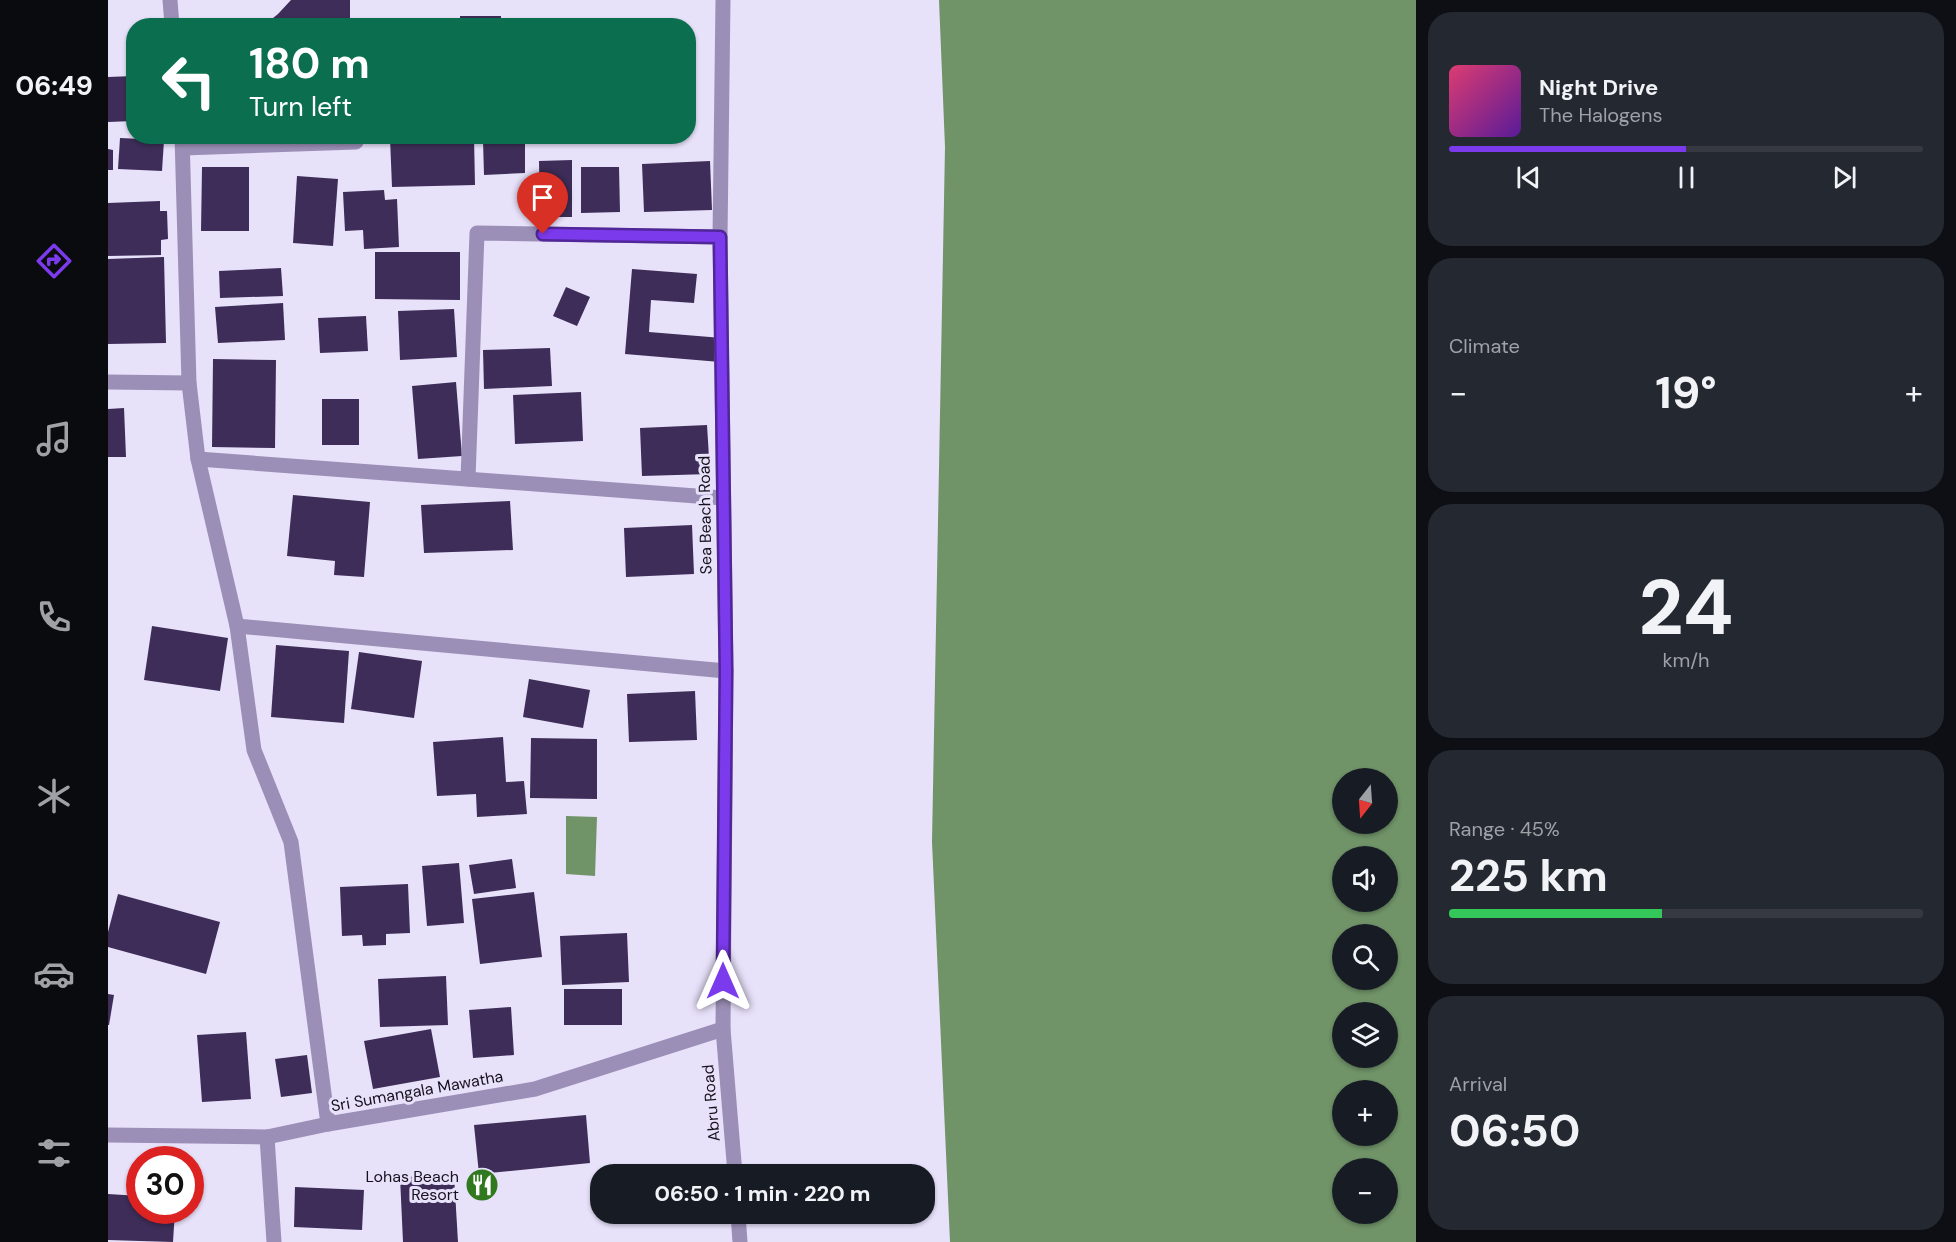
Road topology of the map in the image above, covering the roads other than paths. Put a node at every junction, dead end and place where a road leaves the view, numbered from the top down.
1 (170, 0) edge
2 (723, 0) edge
3 (171, 18) edge
4 (182, 144) edge
5 (720, 237) junction
6 (108, 382) edge
7 (189, 383) junction
8 (198, 459) junction
9 (468, 479) junction
10 (723, 498) junction
11 (237, 626) junction
12 (726, 671) junction
13 (723, 1029) junction
14 (328, 1124) junction
15 (108, 1135) edge
16 (267, 1137) junction
17 (734, 1164) edge
18 (739, 1224) edge
19 (274, 1242) edge
20 (741, 1242) edge

1 - 3 street
2 - 5 street, Sea Beach Road
4 - 7 street
5 - 9 street
5 - 10 street, Sea Beach Road
6 - 7 street
7 - 8 street
8 - 9 street
8 - 11 street
9 - 10 street
10 - 12 street, Sea Beach Road
11 - 12 street
11 - 14 street
12 - 13 street, Sea Beach Road
13 - 14 street, Sri Sumangala Mawatha
13 - 17 street, Abru Road
14 - 16 street, Sri Sumangala Mawatha
15 - 16 street, Sri Sumangala Mawatha
16 - 19 street
18 - 20 street

